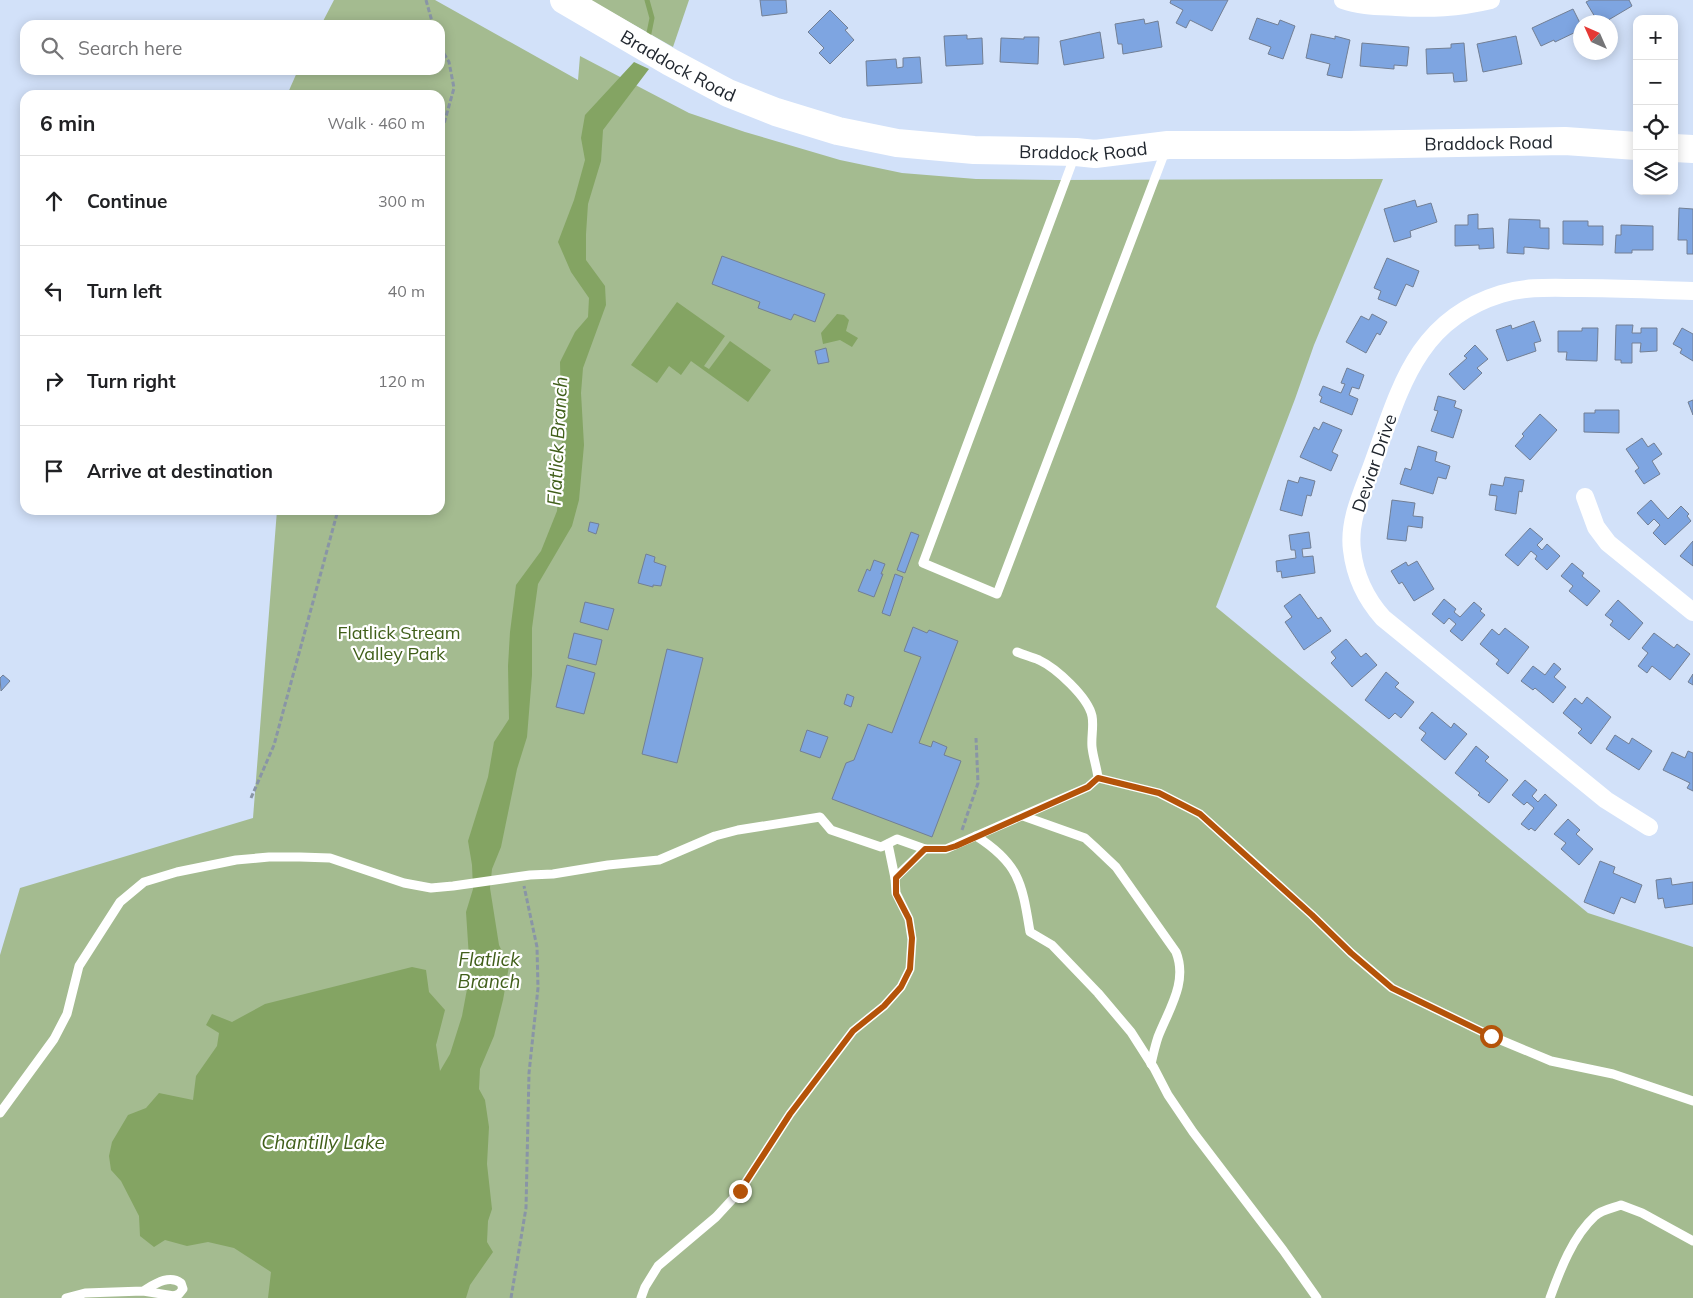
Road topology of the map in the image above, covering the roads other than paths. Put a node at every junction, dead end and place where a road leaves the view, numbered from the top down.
1 (564, 0) edge
2 (1343, 0) edge
3 (1492, 0) edge
4 (1168, 145) junction
5 (1633, 146) edge
6 (1678, 148) edge
7 (1693, 149) edge
8 (1076, 152) junction
9 (1693, 291) edge
10 (1585, 498) dead end
11 (1693, 612) edge
12 (1017, 652) dead end
13 (1098, 778) junction
14 (1023, 816) junction
15 (1649, 827) dead end
16 (976, 836) junction
17 (888, 844) junction
18 (925, 849) junction
19 (896, 878) junction
20 (1151, 1064) junction
21 (1693, 1101) edge
22 (0, 1114) edge
23 (1693, 1241) edge
24 (143, 1291) dead end
25 (64, 1298) edge
26 (641, 1298) edge
27 (1317, 1298) edge
28 (1550, 1298) edge

1 - 8 main road, Braddock Road
2 - 3 street
4 - 5 main road, Braddock Road
4 - 8 main road, Braddock Road
4 - 8 lane
6 - 7 main road
9 - 15 street, Deviar Drive
10 - 11 street
12 - 13 lane
13 - 14 lane
13 - 21 lane
14 - 16 lane
14 - 20 lane
16 - 18 lane
16 - 20 lane
17 - 18 lane
17 - 19 lane
17 - 22 lane
18 - 19 lane
19 - 26 lane
20 - 27 lane
23 - 28 lane
24 - 25 lane

